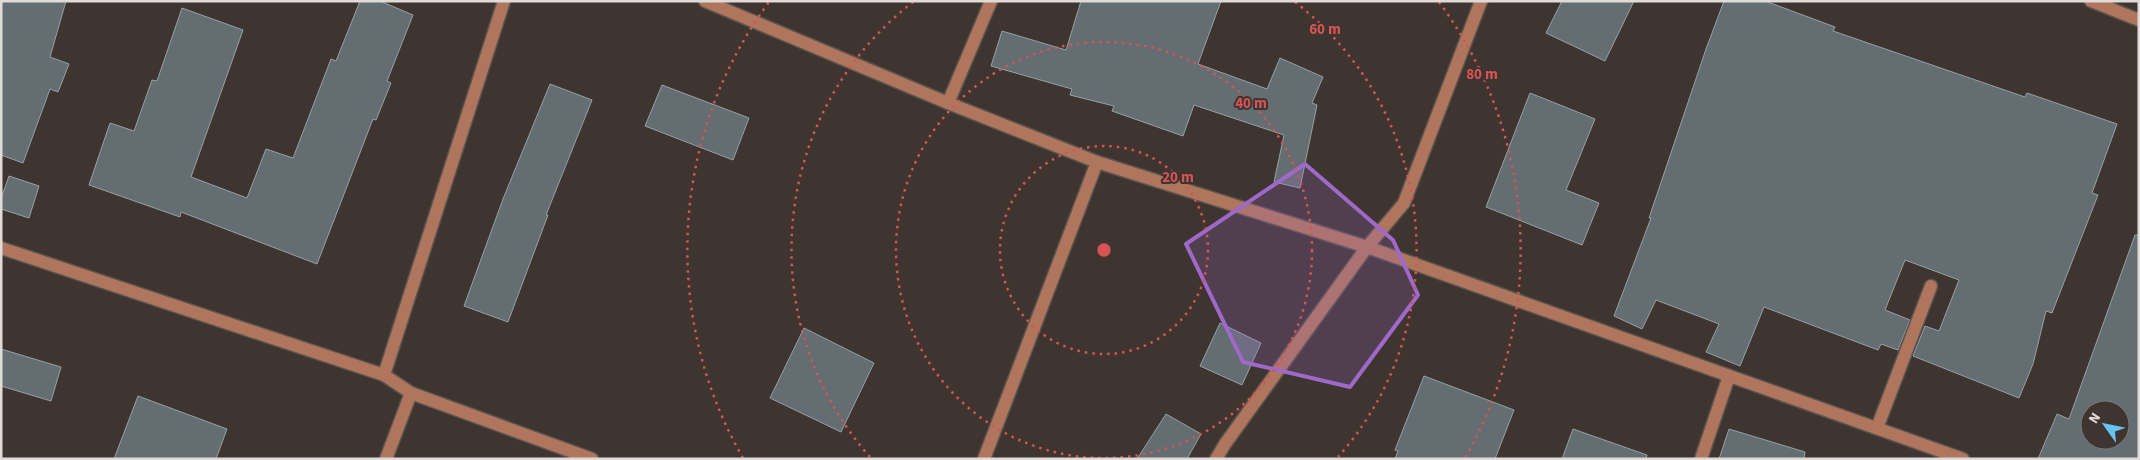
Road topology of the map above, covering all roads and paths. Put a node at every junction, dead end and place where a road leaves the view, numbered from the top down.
1 (504, 1) edge
2 (705, 1) edge
3 (991, 1) edge
4 (1482, 1) edge
5 (2091, 1) edge
6 (2139, 20) edge
7 (948, 103) junction
8 (1097, 162) junction
9 (1367, 247) junction
10 (1, 248) edge
11 (1931, 286) dead end
12 (384, 375) junction
13 (1730, 376) junction
14 (411, 393) junction
15 (1877, 428) junction
16 (386, 459) edge
17 (592, 459) edge
18 (984, 459) edge
19 (1216, 459) edge
20 (1701, 459) edge
21 (1963, 459) edge

1 - 12 street
2 - 7 street
3 - 7 street
4 - 9 street
5 - 6 street
7 - 8 street
8 - 9 street
8 - 18 street
9 - 13 street
9 - 19 street
10 - 12 street
11 - 15 street
12 - 14 street
13 - 15 street
13 - 20 street
14 - 16 street
14 - 17 street
15 - 21 street

